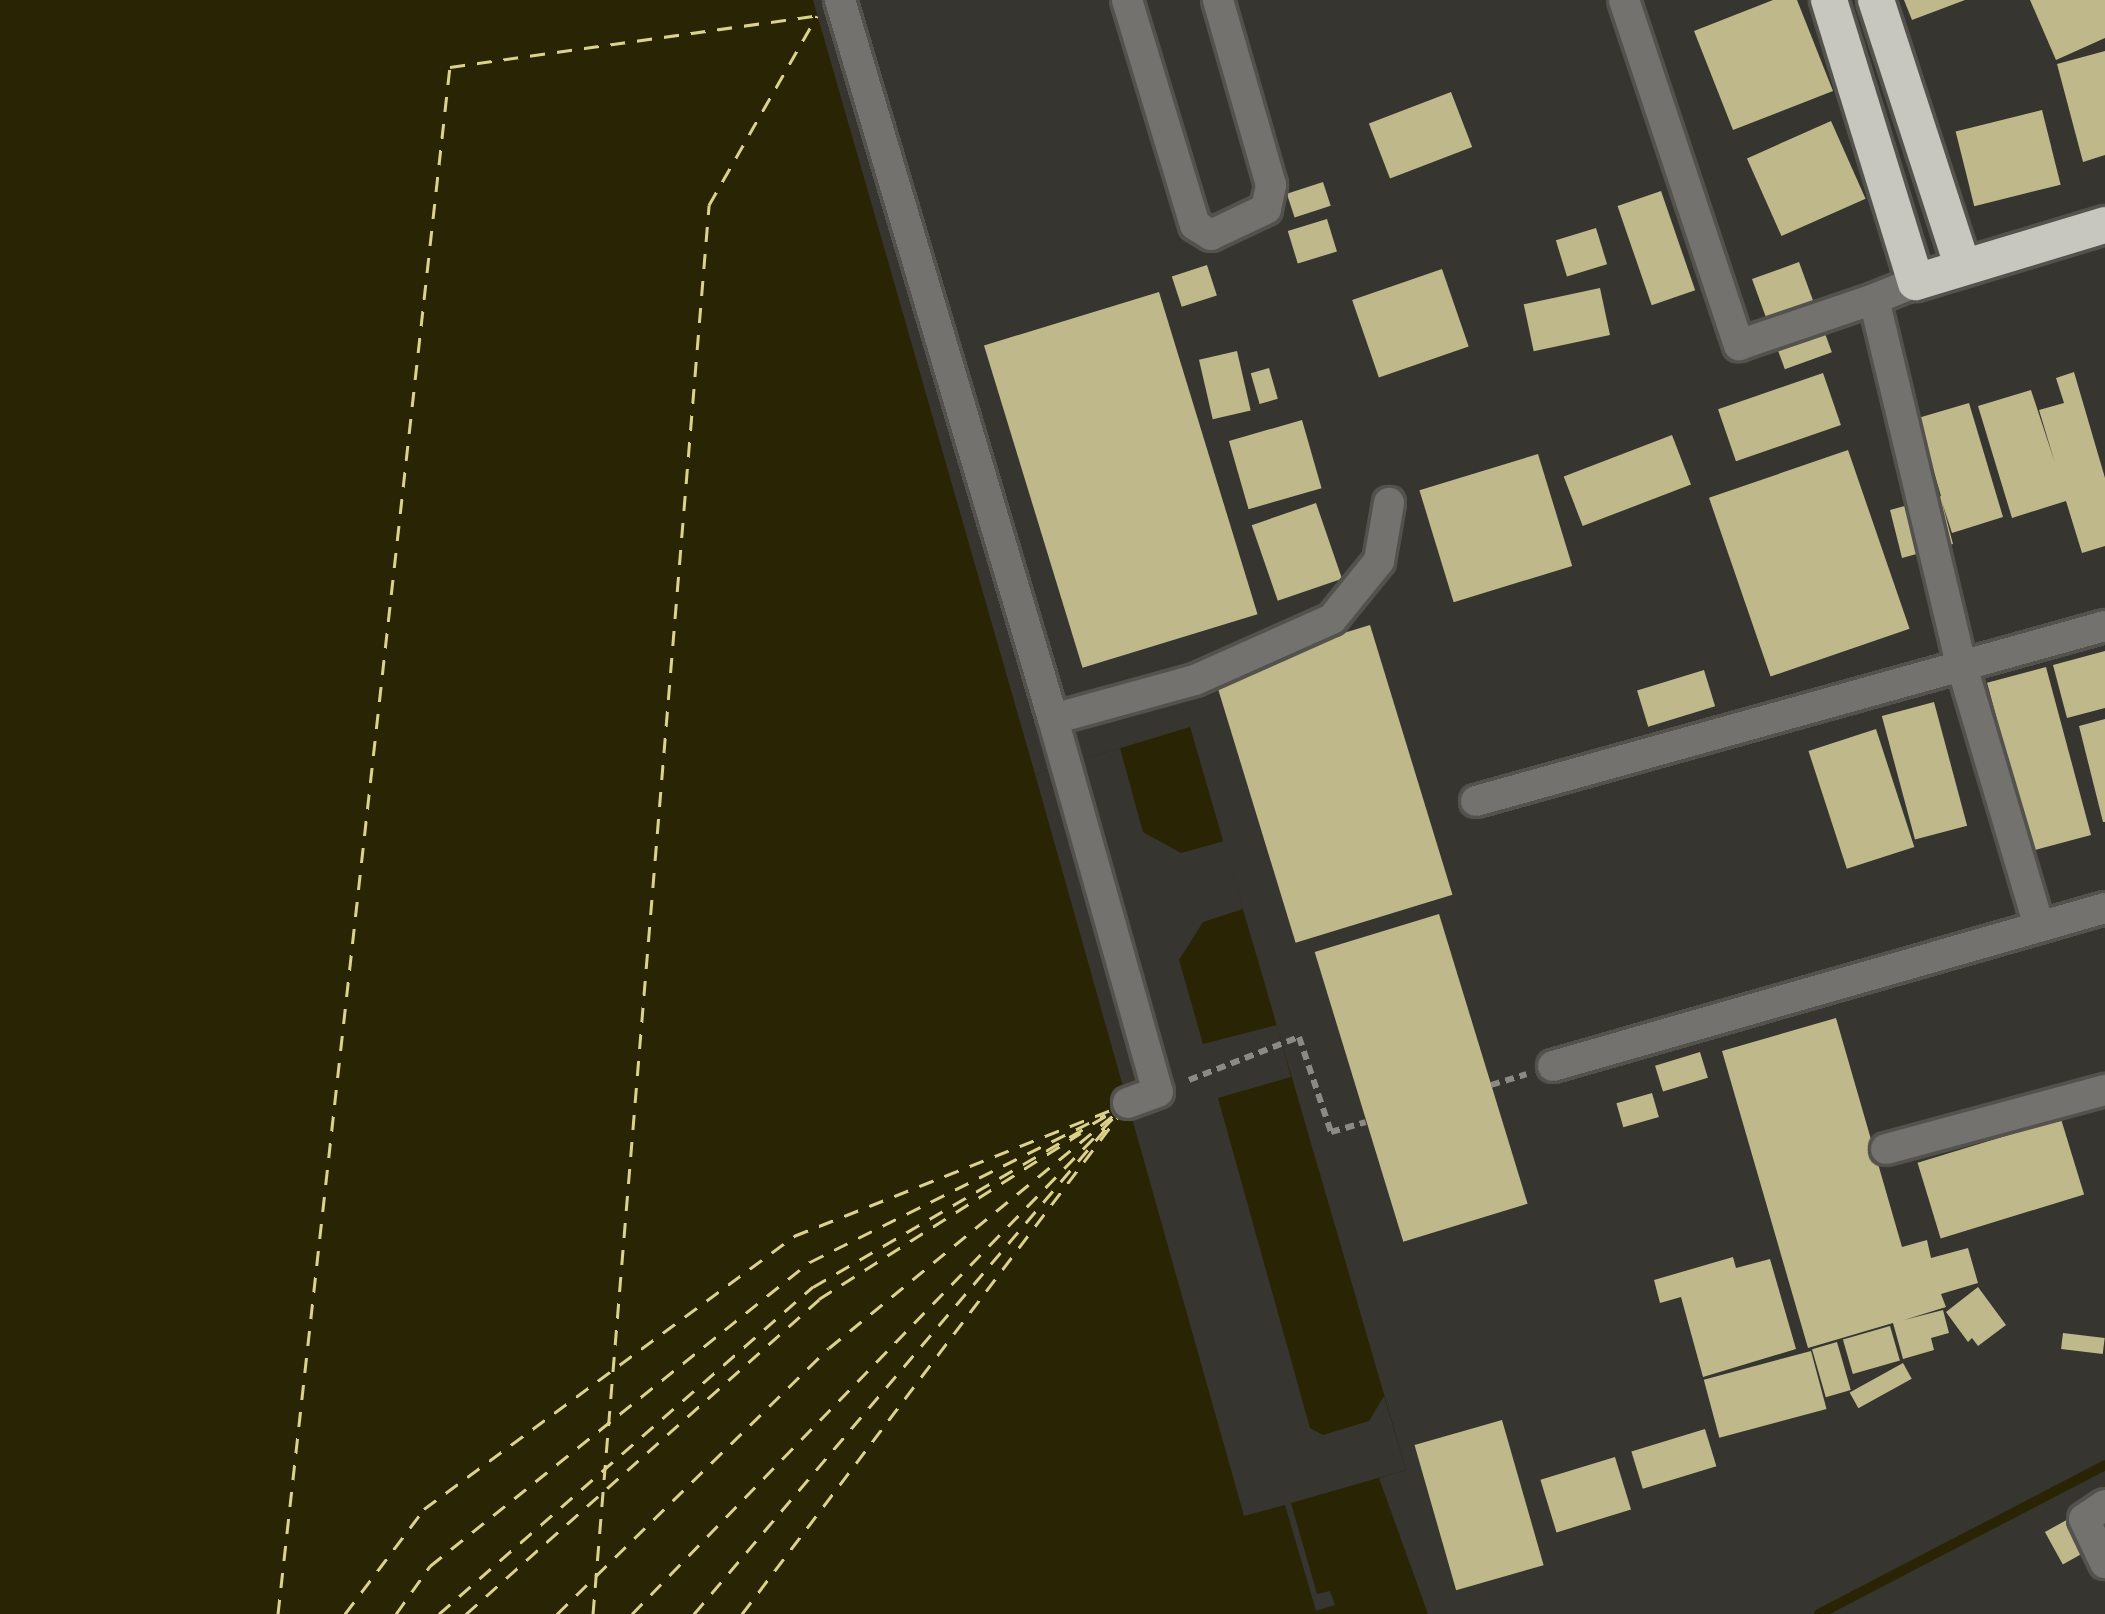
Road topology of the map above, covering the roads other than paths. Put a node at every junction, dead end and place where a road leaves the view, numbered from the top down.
1 (1127, 0) edge
2 (1218, 0) edge
3 (1624, 0) edge
4 (1828, 0) edge
5 (1876, 0) edge
6 (833, 6) edge
7 (2105, 224) edge
8 (1963, 267) junction
9 (1916, 282) junction
10 (1874, 299) junction
11 (1389, 503) dead end
12 (2105, 626) edge
13 (1961, 663) junction
14 (1053, 719) junction
15 (1476, 801) dead end
16 (2105, 908) edge
17 (2039, 927) junction
18 (1553, 1066) dead end
19 (2105, 1090) edge
20 (1128, 1103) dead end
21 (1886, 1149) dead end
22 (2094, 1512) edge
23 (2105, 1563) edge

1 - 2 street
3 - 10 street
4 - 9 highway
5 - 8 highway
6 - 14 street
7 - 8 highway
8 - 9 highway
9 - 10 street
10 - 13 street
11 - 14 street
12 - 13 street
13 - 15 street
13 - 17 street
14 - 20 street
16 - 17 street
17 - 18 street
19 - 21 street
22 - 23 street

